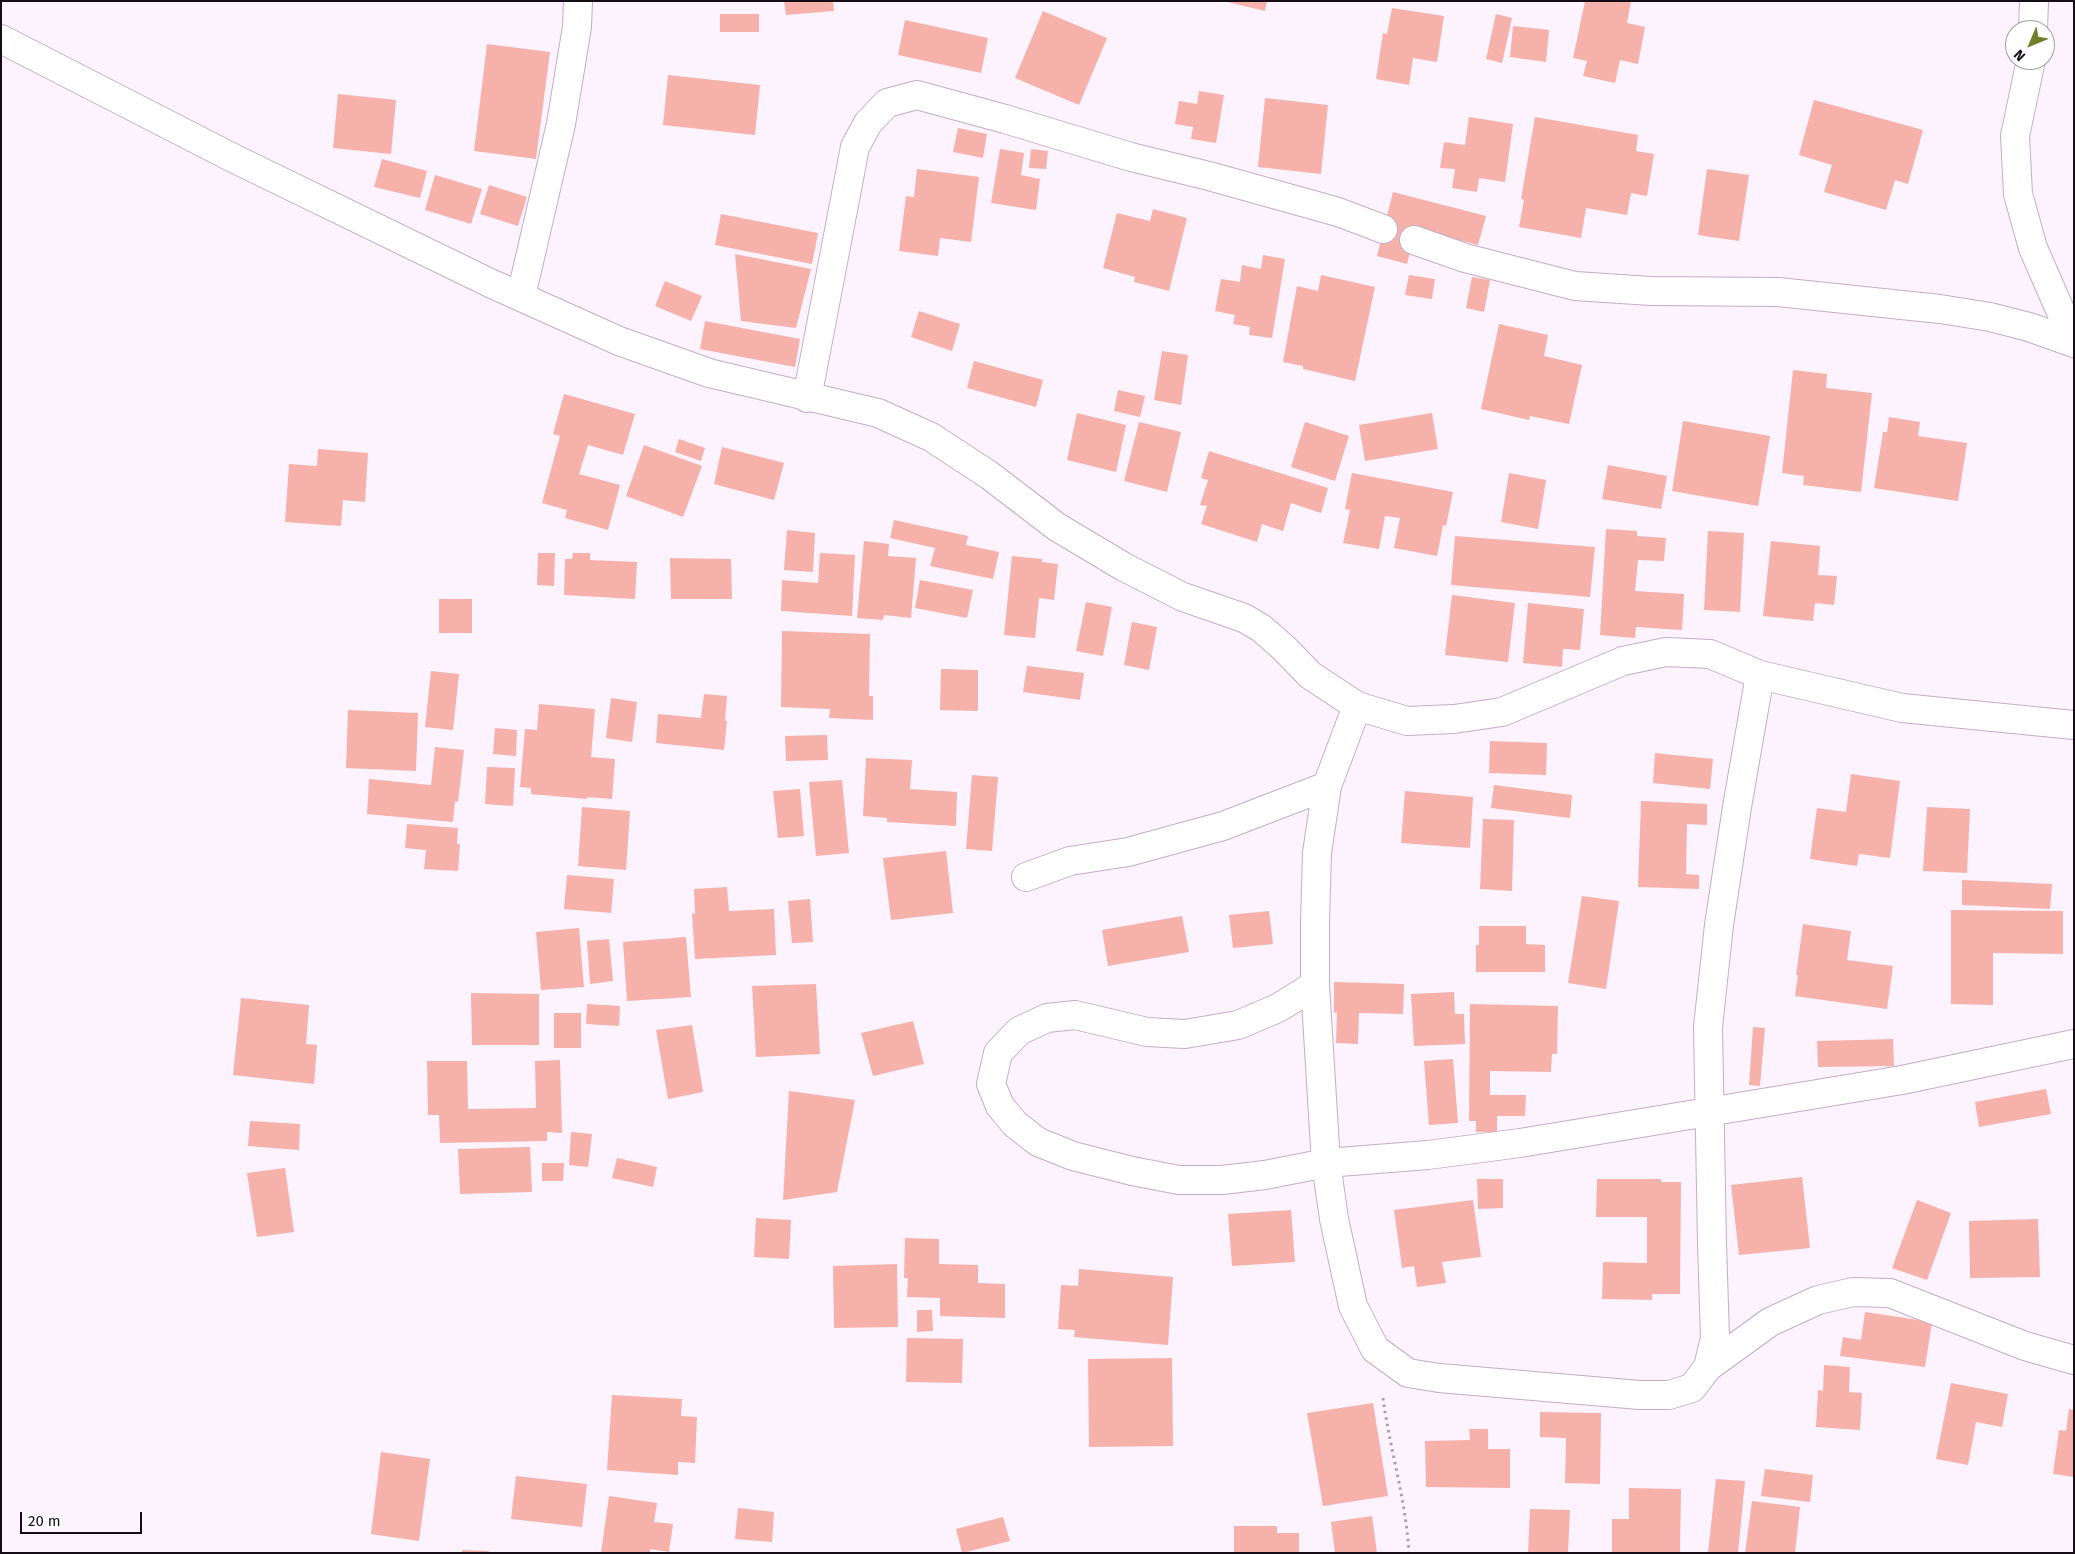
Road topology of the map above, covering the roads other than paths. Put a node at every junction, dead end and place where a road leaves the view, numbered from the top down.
1 (578, 1) edge
2 (2034, 1) edge
3 (2033, 20) edge
4 (1, 39) edge
5 (2029, 70) edge
6 (1383, 229) dead end
7 (1414, 240) dead end
8 (521, 296) junction
9 (2074, 342) edge
10 (807, 398) junction
11 (1760, 675) junction
12 (1357, 706) junction
13 (2074, 725) edge
14 (1327, 786) junction
15 (1026, 877) dead end
16 (1315, 985) junction
17 (2074, 1044) edge
18 (1710, 1111) junction
19 (1326, 1163) junction
20 (2074, 1360) edge
21 (1708, 1367) junction

1 - 8 street
2 - 3 street
4 - 8 street
5 - 9 street
6 - 10 street
7 - 9 street
8 - 10 street
10 - 12 street
11 - 12 street
11 - 13 street
11 - 18 street
12 - 14 street
14 - 15 street
14 - 16 street
16 - 19 street
16 - 19 street
17 - 18 street
18 - 19 street
18 - 21 street
19 - 21 street
20 - 21 street

